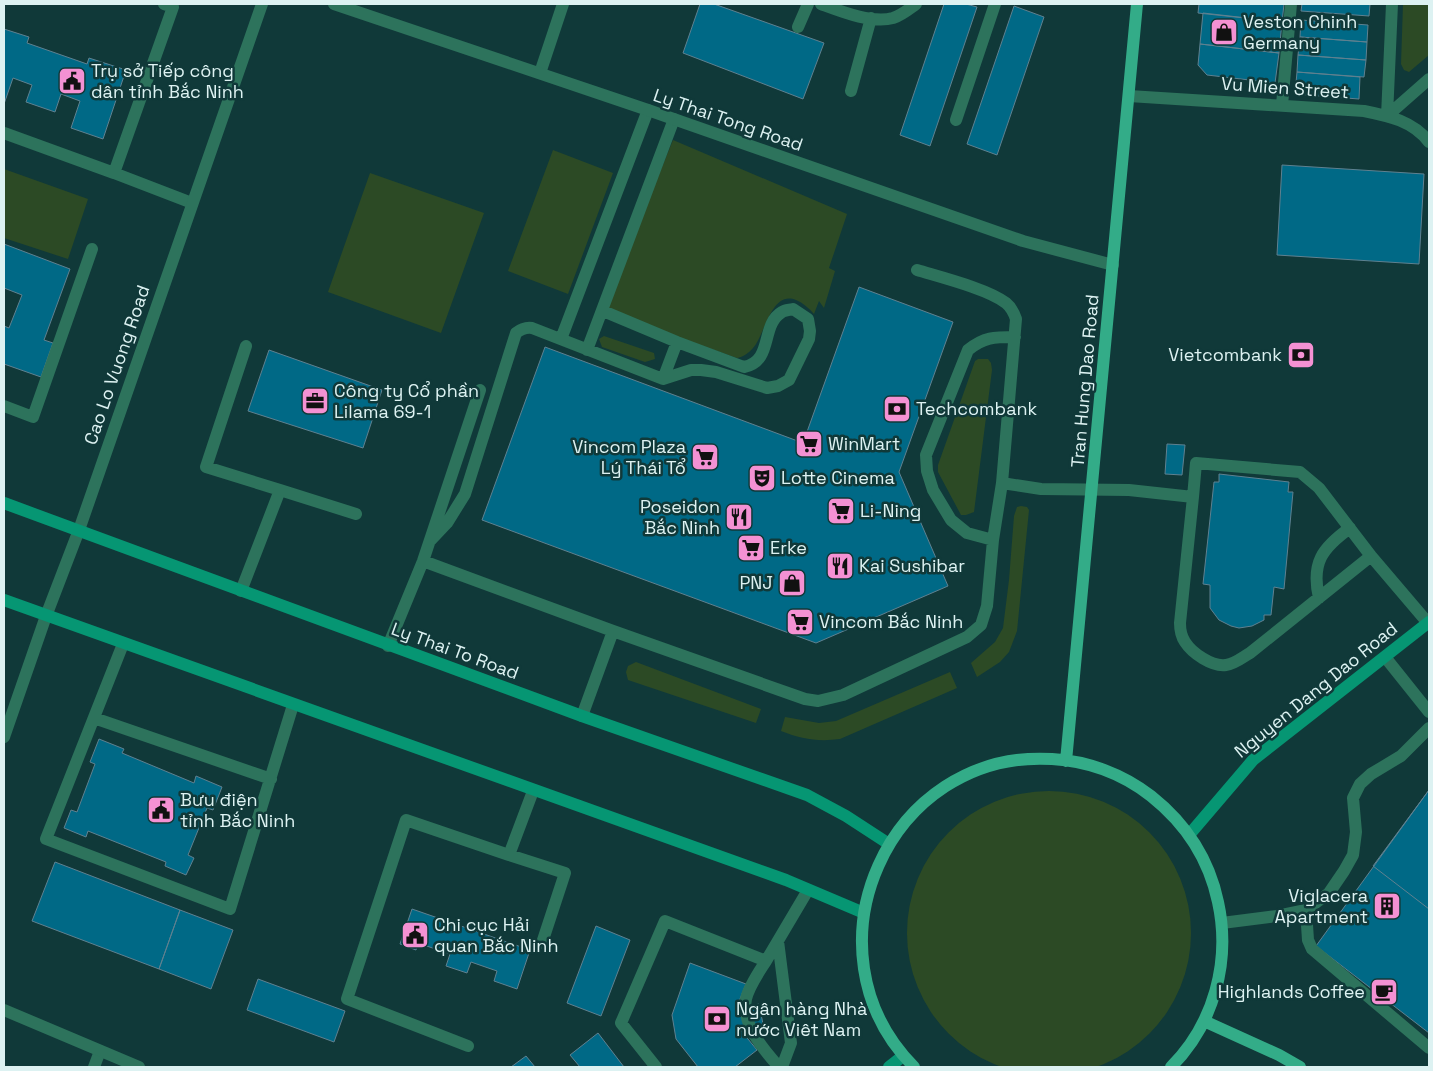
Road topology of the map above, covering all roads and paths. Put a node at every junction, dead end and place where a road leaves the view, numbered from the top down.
1 (164, 4) edge
2 (262, 4) edge
3 (334, 4) edge
4 (563, 4) edge
5 (808, 4) edge
6 (821, 4) edge
7 (916, 4) edge
8 (995, 4) edge
9 (1137, 4) edge
10 (1292, 4) edge
11 (1392, 4) edge
12 (871, 18) junction
13 (798, 27) dead end
14 (540, 73) junction
15 (1429, 79) edge
16 (851, 91) dead end
17 (1129, 96) junction
18 (1282, 105) junction
19 (648, 110) junction
20 (1387, 116) junction
21 (674, 119) junction
22 (956, 120) dead end
23 (4, 133) edge
24 (1429, 142) edge
25 (114, 172) junction
26 (192, 203) junction
27 (92, 249) dead end
28 (1113, 265) junction
29 (917, 270) dead end
30 (602, 311) junction
31 (1014, 337) junction
32 (561, 339) junction
33 (677, 342) junction
34 (246, 346) dead end
35 (586, 350) junction
36 (663, 378) junction
37 (480, 390) dead end
38 (4, 406) edge
39 (1002, 483) junction
40 (280, 490) junction
41 (1093, 491) junction
42 (1193, 496) junction
43 (4, 503) edge
44 (356, 514) dead end
45 (1350, 528) junction
46 (79, 530) junction
47 (993, 540) junction
48 (430, 541) junction
49 (1371, 556) junction
50 (423, 560) junction
51 (242, 591) junction
52 (1319, 598) junction
53 (4, 600) edge
54 (46, 616) junction
55 (1429, 622) edge
56 (613, 631) junction
57 (123, 644) junction
58 (388, 646) junction
59 (1385, 657) junction
60 (293, 705) junction
61 (1429, 712) edge
62 (582, 716) junction
63 (94, 718) junction
64 (1429, 728) edge
65 (4, 737) edge
66 (1066, 761) junction
67 (271, 779) junction
68 (534, 791) junction
69 (1189, 835) junction
70 (889, 844) junction
71 (509, 855) junction
72 (808, 890) junction
73 (1306, 910) junction
74 (864, 913) junction
75 (1222, 923) junction
76 (778, 941) junction
77 (542, 943) dead end
78 (766, 961) junction
79 (4, 1010) edge
80 (1204, 1021) junction
81 (468, 1046) dead end
82 (1429, 1048) edge
83 (100, 1051) junction
84 (903, 1056) junction
85 (94, 1067) edge
86 (139, 1067) edge
87 (656, 1067) edge
88 (780, 1067) edge
89 (889, 1067) edge
90 (914, 1067) edge
91 (1171, 1067) edge
92 (1300, 1067) edge

1 - 25 street
2 - 26 street, Cao Lo Vuong Road
3 - 14 street, Ly Thai Tong Road
4 - 14 street
5 - 13 street
6 - 12 street
7 - 12 street
8 - 22 street
9 - 17 main road, Tran Hung Dao Road
10 - 18 street
11 - 20 street
12 - 16 street
14 - 19 street, Ly Thai Tong Road
15 - 20 street
17 - 18 street, Vu Mien Street
17 - 28 main road, Tran Hung Dao Road
18 - 20 street, Vu Mien Street
19 - 21 street, Ly Thai Tong Road
19 - 32 street
20 - 24 street, Vu Mien Street
21 - 28 street, Ly Thai Tong Road
21 - 30 street
23 - 25 street
25 - 26 street
26 - 46 street, Cao Lo Vuong Road
27 - 38 street
28 - 41 main road, Tran Hung Dao Road
29 - 31 street
30 - 33 street
30 - 35 street
31 - 39 street
31 - 47 street
32 - 35 street
32 - 48 street
33 - 36 street
33 - 36 street
34 - 40 street
35 - 36 street
37 - 48 street
39 - 41 street
39 - 47 street
40 - 44 street
40 - 51 street
41 - 42 street
41 - 66 main road, Tran Hung Dao Road
42 - 45 street
42 - 52 street
43 - 46 main road, Ly Thai To Road
45 - 49 street
45 - 52 street
46 - 51 main road, Ly Thai To Road
46 - 54 street, Cao Lo Vuong Road
47 - 56 street
48 - 50 street
49 - 52 street
49 - 55 street
50 - 56 street
50 - 58 street
51 - 58 main road, Ly Thai To Road
53 - 54 main road
54 - 57 main road
54 - 65 street, Cao Lo Vuong Road
55 - 59 main road, Nguyen Dang Dao Road
56 - 62 street
57 - 60 main road
57 - 63 street
58 - 62 main road, Ly Thai To Road
59 - 61 street
59 - 69 main road, Nguyen Dang Dao Road
60 - 67 street
60 - 68 main road
62 - 70 main road, Ly Thai To Road
63 - 67 street
63 - 67 street
64 - 73 street
66 - 69 main road
66 - 70 main road
68 - 71 street
68 - 72 main road
69 - 75 main road
70 - 74 main road
71 - 77 street
71 - 81 street
72 - 74 main road
72 - 76 street
73 - 75 street
73 - 82 street
74 - 84 main road
75 - 80 main road
76 - 78 street
76 - 88 street
78 - 87 street
78 - 88 street
79 - 83 street
80 - 91 main road
80 - 92 main road
83 - 85 street
83 - 86 street
84 - 89 main road
84 - 90 main road

